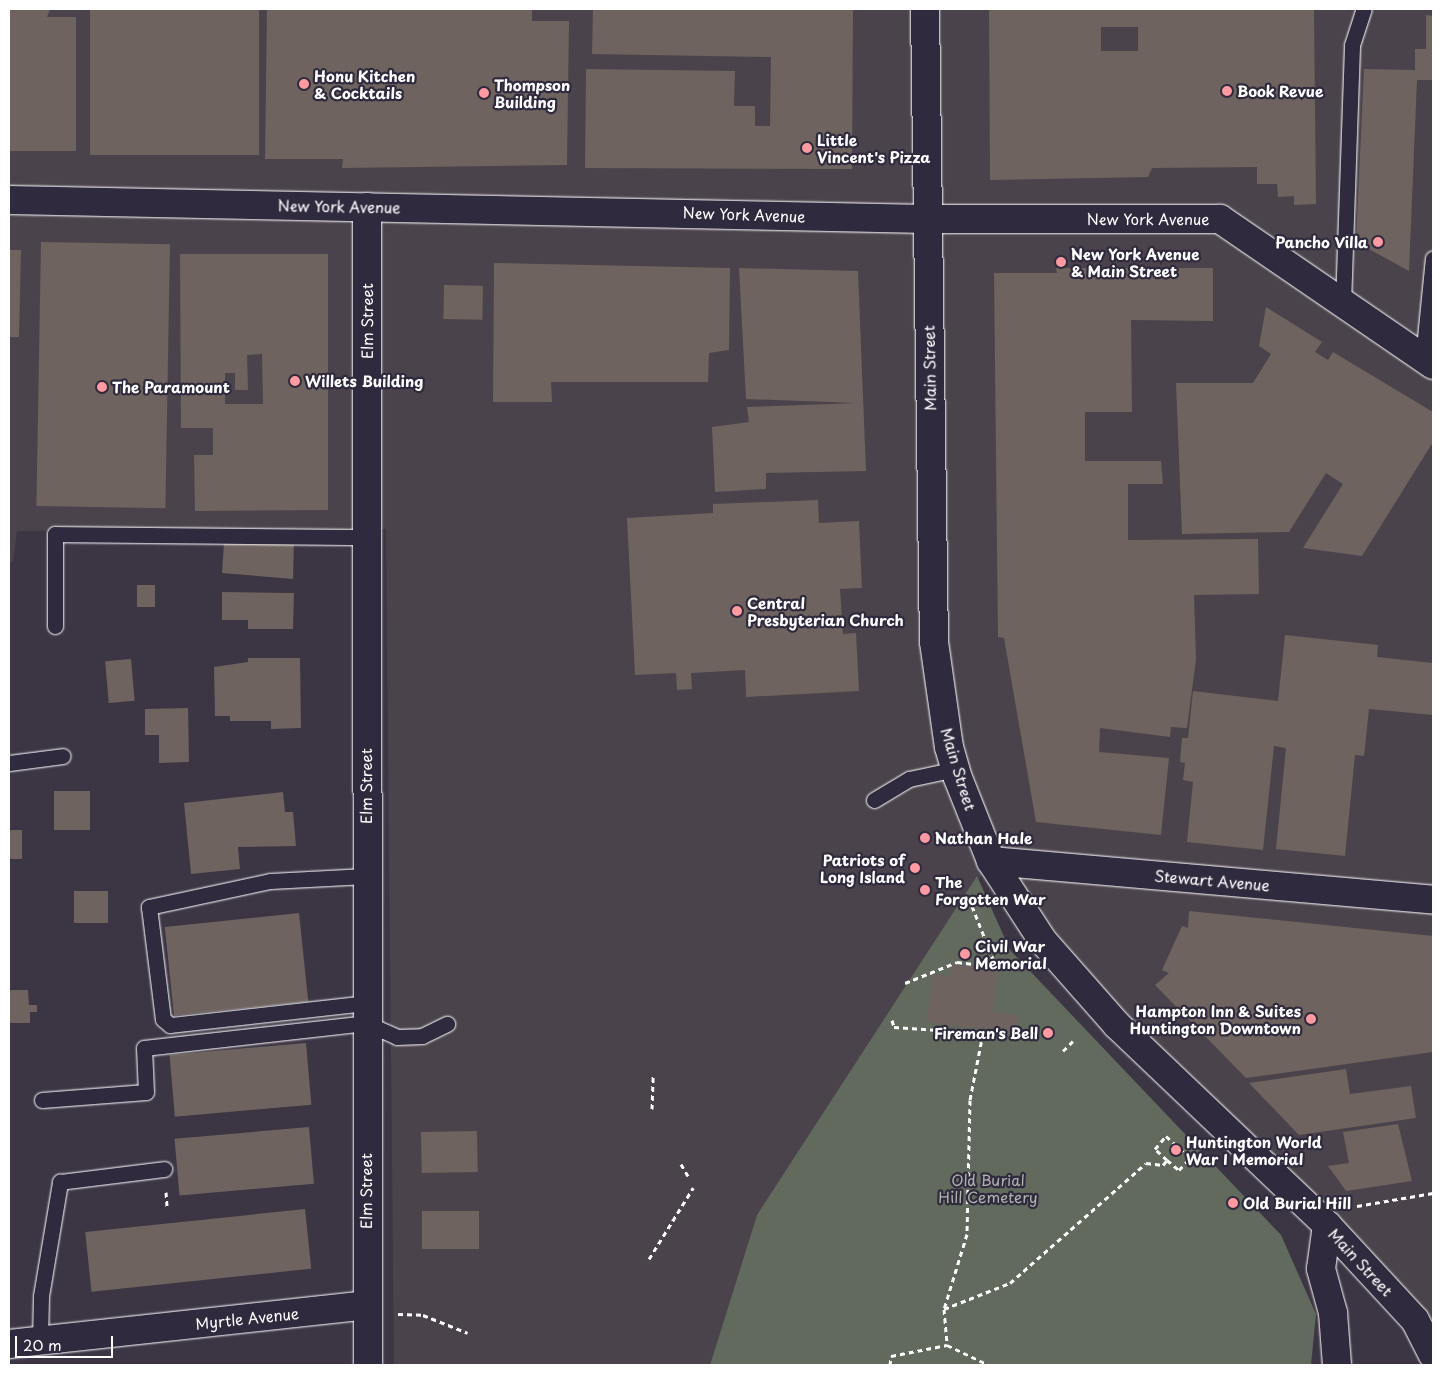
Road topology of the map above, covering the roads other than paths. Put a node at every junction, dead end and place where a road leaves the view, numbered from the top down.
1 (925, 9) edge
2 (1364, 9) edge
3 (9, 200) edge
4 (366, 207) junction
5 (927, 219) junction
6 (1433, 258) edge
7 (1343, 304) junction
8 (1428, 362) edge
9 (366, 537) junction
10 (55, 626) dead end
11 (63, 756) dead end
12 (9, 763) edge
13 (956, 770) junction
14 (874, 800) dead end
15 (991, 861) junction
16 (366, 876) junction
17 (1433, 900) edge
18 (366, 1013) junction
19 (447, 1024) dead end
20 (42, 1100) dead end
21 (164, 1169) dead end
22 (1327, 1224) junction
23 (366, 1304) junction
24 (40, 1340) junction
25 (9, 1344) edge
26 (1433, 1355) edge
27 (368, 1365) edge
28 (1337, 1365) edge

1 - 5 main road, Main Street
2 - 7 lane
3 - 4 main road, New York Avenue
4 - 5 main road, New York Avenue
4 - 9 main road, Elm Street
5 - 7 main road, New York Avenue
5 - 13 main road, Main Street
6 - 8 lane
7 - 8 main road, New York Avenue
9 - 10 lane
9 - 16 main road, Elm Street
11 - 12 lane
13 - 14 lane
13 - 15 main road, Main Street
15 - 17 main road, Stewart Avenue
15 - 22 main road, Main Street
16 - 18 main road, Elm Street
16 - 18 lane
18 - 19 lane
18 - 20 lane
18 - 23 main road, Elm Street
21 - 24 lane
22 - 26 main road, Main Street
22 - 28 main road
23 - 24 main road, Myrtle Avenue
23 - 27 main road, Elm Street
24 - 25 main road, Myrtle Avenue

